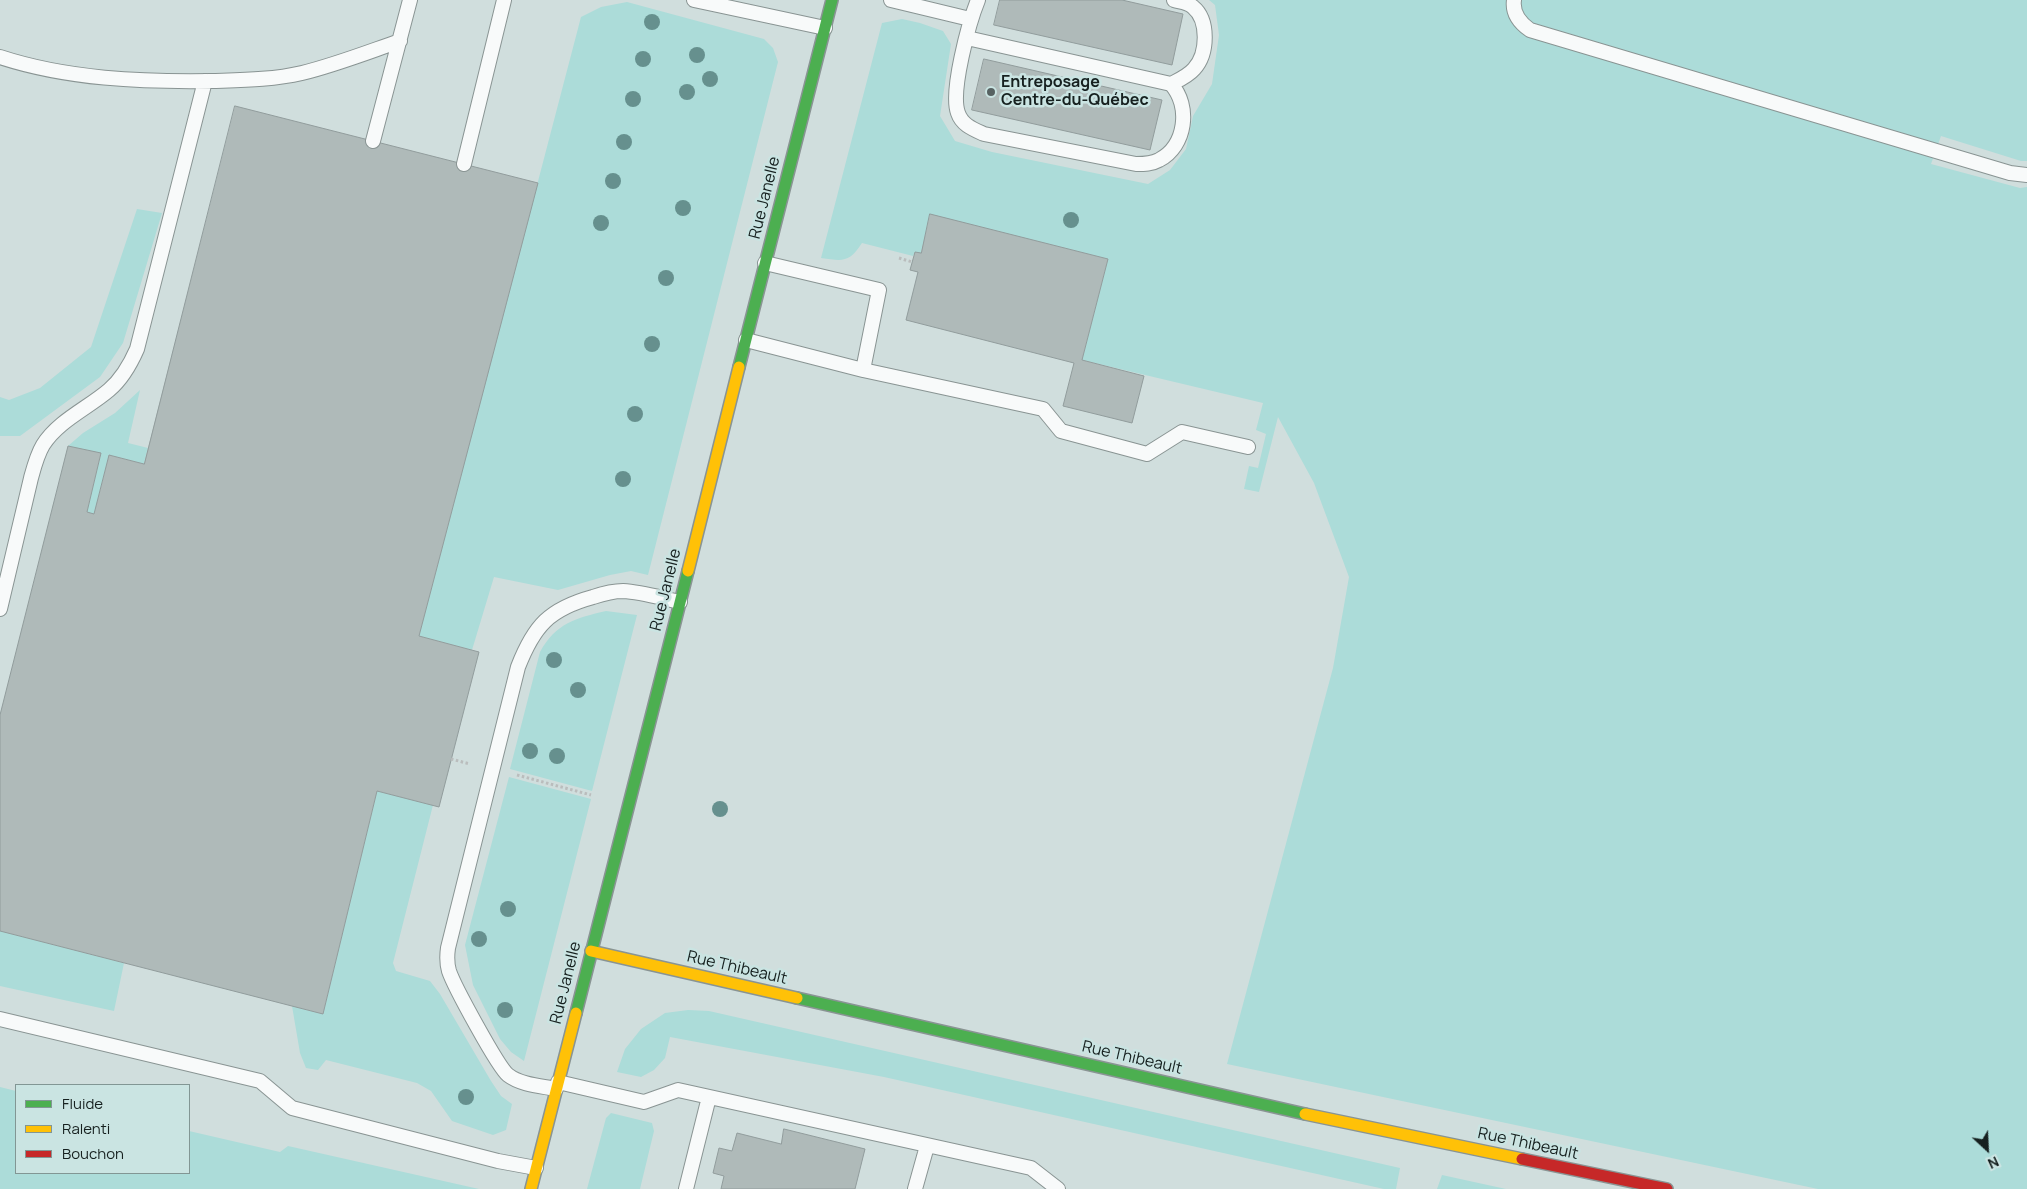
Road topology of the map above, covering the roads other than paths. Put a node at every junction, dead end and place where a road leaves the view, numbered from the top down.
1 (410, 0) edge
2 (504, 0) edge
3 (694, 0) edge
4 (832, 0) edge
5 (890, 0) edge
6 (978, 0) edge
7 (1174, 0) edge
8 (1514, 0) edge
9 (970, 19) junction
10 (825, 28) junction
11 (967, 38) junction
12 (400, 41) junction
13 (0, 57) edge
14 (205, 81) junction
15 (1171, 84) junction
16 (373, 141) dead end
17 (464, 164) dead end
18 (2027, 175) edge
19 (766, 263) junction
20 (746, 340) junction
21 (863, 370) junction
22 (1248, 447) dead end
23 (680, 602) junction
24 (0, 608) edge
25 (591, 951) junction
26 (0, 1019) edge
27 (557, 1085) junction
28 (709, 1097) junction
29 (927, 1146) junction
30 (536, 1168) junction
31 (531, 1189) edge
32 (686, 1189) edge
33 (915, 1189) edge
34 (1058, 1189) edge
35 (1667, 1189) edge

1 - 12 lane
2 - 17 lane
3 - 10 lane
4 - 10 main road, Rue Janelle
5 - 9 lane
6 - 9 lane
7 - 15 lane
8 - 18 lane
9 - 11 lane
10 - 19 main road, Rue Janelle
11 - 15 lane
11 - 15 lane
12 - 14 lane
12 - 16 lane
13 - 14 lane
14 - 24 lane
19 - 20 main road, Rue Janelle
19 - 21 lane
20 - 21 lane
20 - 23 main road, Rue Janelle
21 - 22 lane
23 - 25 main road, Rue Janelle
23 - 27 lane
25 - 27 main road, Rue Janelle
25 - 35 main road, Rue Thibeault
26 - 30 lane
27 - 28 lane
27 - 30 main road, Rue Janelle
28 - 29 lane
28 - 32 lane
29 - 33 lane
29 - 34 lane
30 - 31 main road, Rue Janelle

